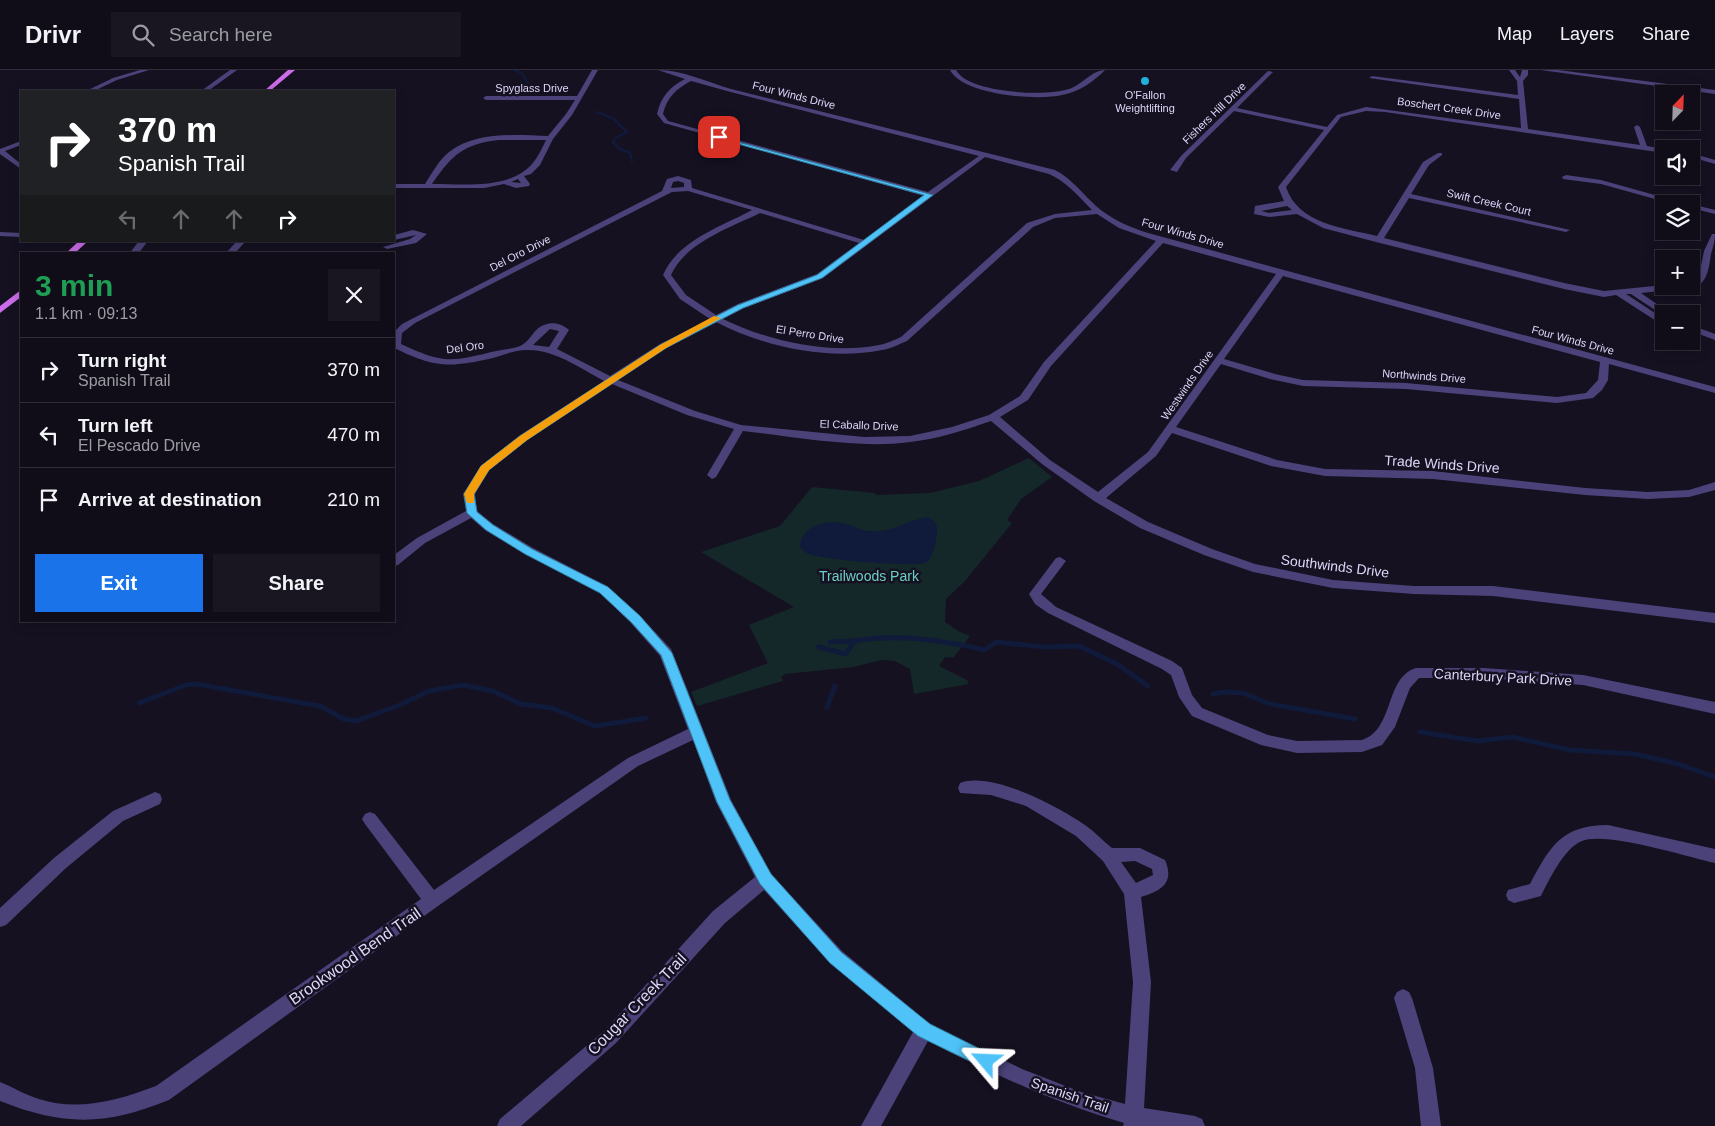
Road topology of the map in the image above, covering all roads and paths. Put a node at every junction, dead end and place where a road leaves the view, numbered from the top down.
1 (122, 70) edge
2 (146, 70) edge
3 (234, 70) edge
4 (292, 70) edge
5 (595, 70) edge
6 (661, 70) edge
7 (953, 70) edge
8 (1102, 70) edge
9 (1512, 70) edge
10 (1525, 70) edge
11 (1544, 70) edge
12 (1270, 72) dead end
13 (132, 74) junction
14 (692, 78) junction
15 (1372, 78) dead end
16 (1520, 81) junction
17 (92, 90) edge
18 (205, 90) edge
19 (268, 90) edge
20 (1715, 92) edge
21 (1521, 97) junction
22 (486, 98) dead end
23 (577, 98) junction
24 (1232, 110) junction
25 (1637, 127) dead end
26 (1327, 130) junction
27 (1525, 130) junction
28 (550, 138) junction
29 (20, 144) edge
30 (1644, 148) junction
31 (1655, 150) edge
32 (0, 151) edge
33 (1440, 154) dead end
34 (984, 155) junction
35 (1700, 158) edge
36 (1715, 162) edge
37 (20, 166) edge
38 (1174, 170) dead end
39 (1566, 177) dead end
40 (395, 186) edge
41 (428, 186) junction
42 (929, 195) junction
43 (1407, 195) junction
44 (1655, 196) edge
45 (1289, 203) junction
46 (1700, 208) edge
47 (759, 210) junction
48 (1098, 212) junction
49 (1298, 212) junction
50 (1715, 212) edge
51 (1566, 230) dead end
52 (0, 234) edge
53 (20, 235) edge
54 (1715, 236) edge
55 (395, 238) edge
56 (1161, 240) junction
57 (1379, 240) junction
58 (83, 242) edge
59 (143, 242) edge
60 (241, 242) edge
61 (866, 243) junction
62 (386, 248) edge
63 (71, 252) edge
64 (136, 252) edge
65 (232, 252) edge
66 (1281, 272) junction
67 (1700, 280) edge
68 (1655, 289) edge
69 (1634, 292) junction
70 (20, 294) edge
71 (1618, 294) junction
72 (1655, 307) edge
73 (0, 310) edge
74 (1655, 317) edge
75 (716, 318) junction
76 (1700, 331) edge
77 (1715, 337) edge
78 (1700, 339) edge
79 (1715, 343) edge
80 (396, 344) joint
81 (526, 347) junction
82 (541, 348) joint
83 (552, 350) junction
84 (1219, 360) junction
85 (1605, 360) junction
86 (610, 380) junction
87 (1715, 390) edge
88 (993, 417) junction
89 (740, 428) junction
90 (1171, 429) junction
91 (712, 475) dead end
92 (1715, 486) edge
93 (1098, 498) junction
94 (472, 513) junction
95 (1060, 560) dead end
96 (395, 561) edge
97 (1715, 618) edge
98 (1715, 708) edge
99 (697, 731) junction
100 (964, 788) dead end
101 (155, 799) dead end
102 (370, 819) dead end
103 (1109, 856) junction
104 (1715, 856) edge
105 (765, 879) junction
106 (1132, 892) junction
107 (1514, 895) dead end
108 (432, 901) junction
109 (0, 919) edge
110 (1402, 998) dead end
111 (924, 1030) junction
112 (0, 1091) edge
113 (1133, 1121) edge
114 (507, 1126) edge
115 (871, 1126) edge
116 (1195, 1126) edge
117 (1431, 1126) edge

1 - 13 street
2 - 13 street
3 - 18 street
4 - 19 main road
5 - 23 street
6 - 14 street, Four Winds Drive
7 - 8 street
9 - 16 street
10 - 16 street
11 - 20 street
12 - 24 street, Fishers Hill Drive
13 - 17 street
14 - 34 street, Four Winds Drive
14 - 42 street
15 - 21 street
16 - 21 street
21 - 27 street
22 - 23 street, Spyglass Drive
23 - 28 street
24 - 26 street
24 - 38 street, Fishers Hill Drive
25 - 30 street
26 - 27 street, Boschert Creek Drive
26 - 45 street, Boschert Creek Drive
27 - 30 street, Boschert Creek Drive
28 - 41 street
28 - 41 street
29 - 32 street
30 - 31 street, Boschert Creek Drive
32 - 37 street
33 - 43 street
34 - 42 street
34 - 48 street, Four Winds Drive
35 - 36 street
39 - 44 street
40 - 41 street
42 - 61 street
43 - 51 street, Swift Creek Court
43 - 57 street
45 - 49 street
45 - 49 street
46 - 50 street
47 - 61 street, Del Oro Drive
47 - 75 street, El Perro Drive
47 - 80 street, Del Oro Drive
48 - 56 street, Four Winds Drive
48 - 75 street, El Perro Drive
49 - 57 street
52 - 53 street
54 - 67 street
55 - 62 street
56 - 66 street, Four Winds Drive
56 - 88 street, El Caballo Drive
57 - 71 street
58 - 63 main road
59 - 64 street
60 - 65 street
61 - 75 street
66 - 84 street, Westwinds Drive
66 - 85 street, Four Winds Drive
68 - 69 street
69 - 71 street
69 - 72 street
70 - 73 main road
71 - 74 street
75 - 86 street
76 - 77 street
78 - 79 street
80 - 81 street, Del Oro
81 - 82 street, Del Oro
81 - 83 street
82 - 83 street, El Caballo Drive
83 - 86 street, El Caballo Drive
84 - 85 street, Northwinds Drive
84 - 90 street, Westwinds Drive
85 - 87 street, Four Winds Drive
86 - 89 street, El Caballo Drive
86 - 94 street
88 - 89 street, El Caballo Drive
88 - 93 street, Southwinds Drive
89 - 91 street
90 - 92 street, Trade Winds Drive
90 - 93 street, Westwinds Drive
93 - 97 street, Southwinds Drive
94 - 96 street
94 - 99 street, Spanish Trail
95 - 98 street, Canterbury Park Drive
99 - 105 street, Spanish Trail
99 - 108 street, Brookwood Bend Trail
100 - 103 street
101 - 109 street
102 - 108 street
103 - 106 street
103 - 106 street
104 - 107 street
105 - 111 street, Spanish Trail
105 - 114 street, Cougar Creek Trail
106 - 113 street
108 - 112 street, Brookwood Bend Trail
110 - 117 street
111 - 113 street, Spanish Trail
111 - 115 street
113 - 116 street, Spanish Trail

